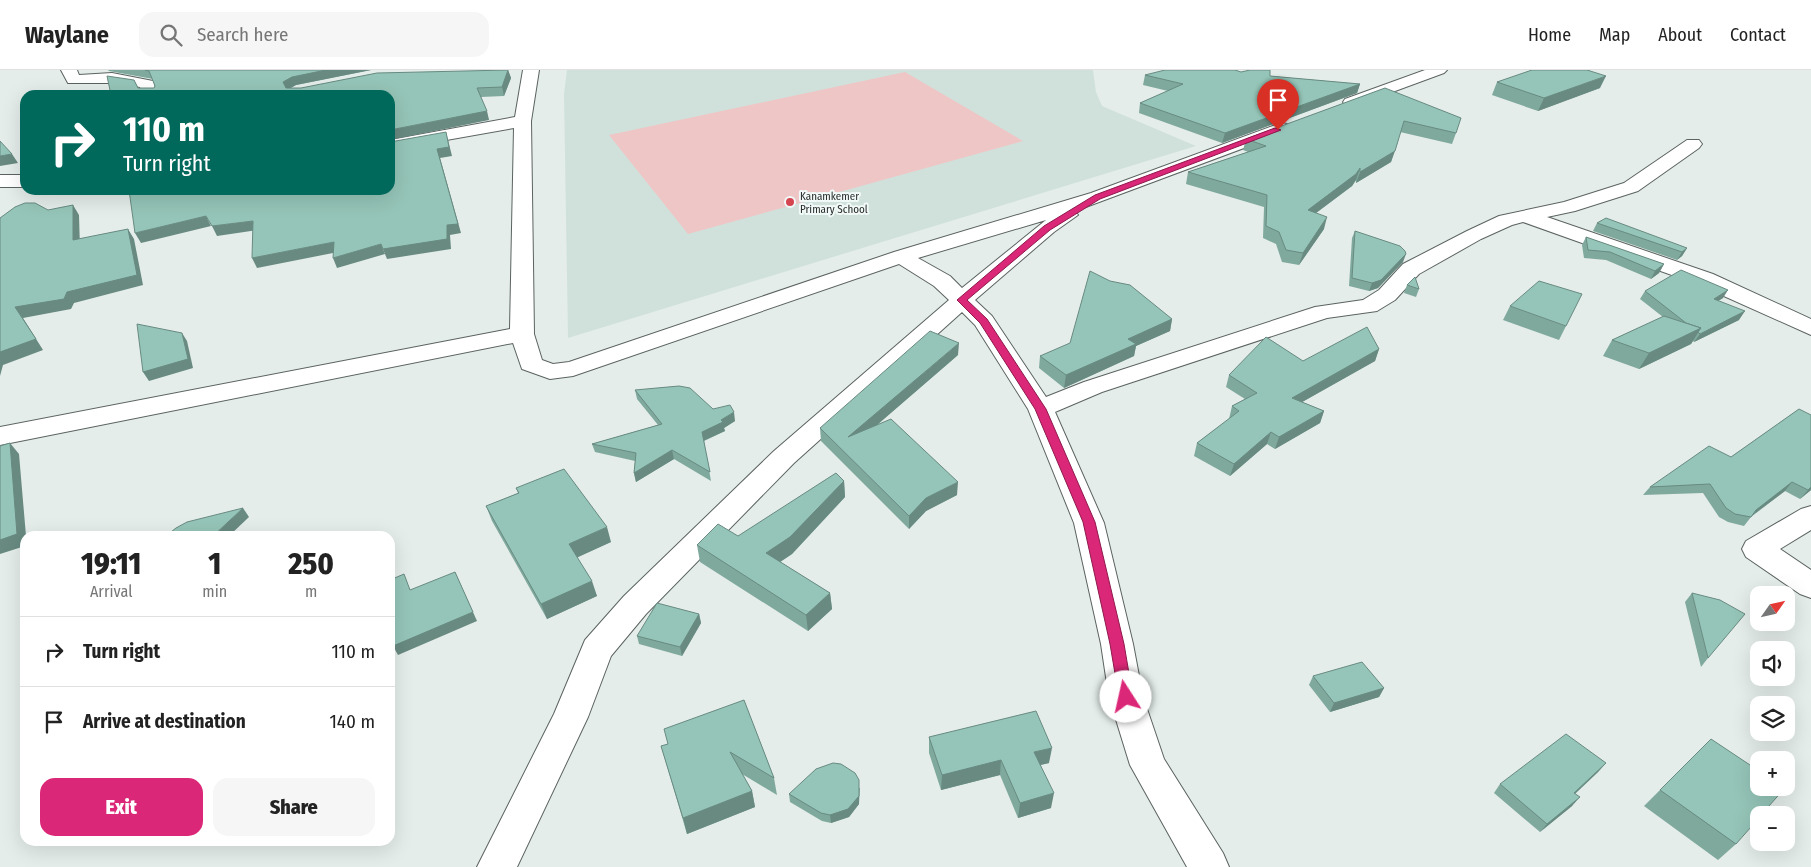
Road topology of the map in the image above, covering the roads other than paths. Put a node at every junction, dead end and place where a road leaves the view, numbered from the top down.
1 (69, 70) edge
2 (1439, 70) edge
3 (525, 71) edge
4 (149, 90) edge
5 (1336, 108) edge
6 (524, 121) junction
7 (1299, 122) edge
8 (395, 143) edge
9 (1693, 144) dead end
10 (0, 181) edge
11 (20, 181) edge
12 (1098, 197) junction
13 (1524, 216) junction
14 (901, 256) junction
15 (962, 300) junction
16 (1811, 328) edge
17 (522, 334) junction
18 (1041, 409) junction
19 (0, 436) edge
20 (1811, 516) edge
21 (1811, 586) edge
22 (497, 867) edge
23 (1209, 867) edge

1 - 4 street
2 - 5 street
3 - 6 street
6 - 8 street
6 - 17 street
7 - 12 street
9 - 13 street
10 - 11 street
12 - 14 street
12 - 15 street
13 - 16 street
13 - 18 street
14 - 15 street
14 - 17 street
15 - 18 street
15 - 22 street
17 - 19 street
18 - 23 street
20 - 21 street

